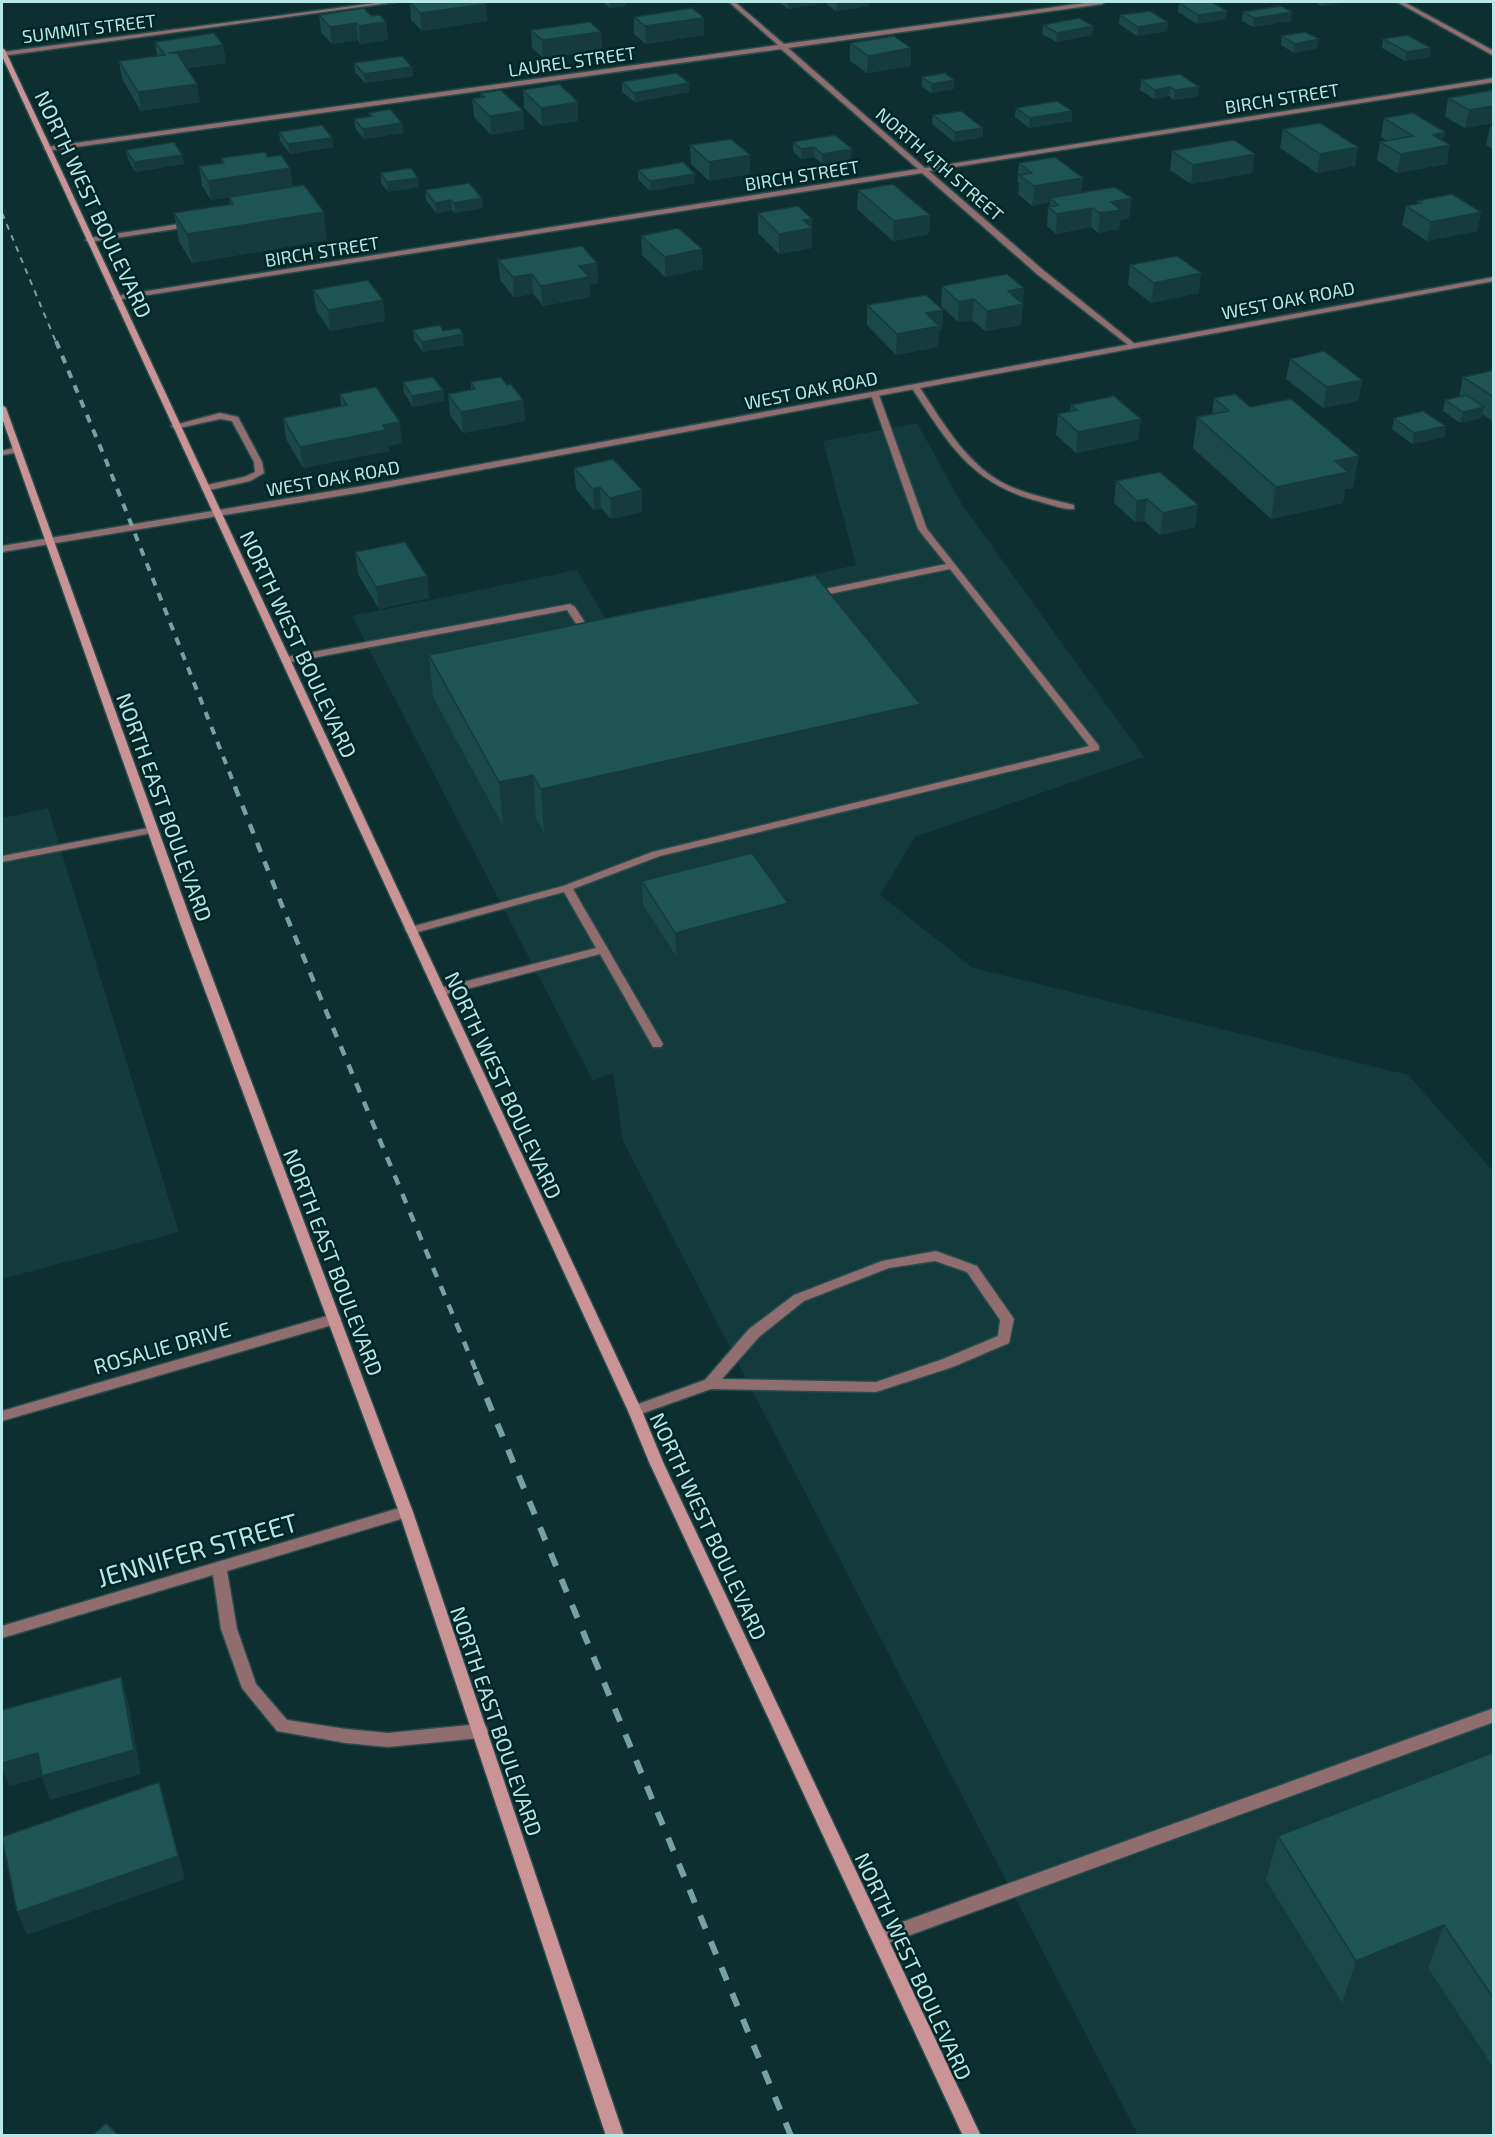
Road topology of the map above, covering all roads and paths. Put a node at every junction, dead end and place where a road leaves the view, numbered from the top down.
1 (393, 2) edge
2 (732, 2) edge
3 (1102, 2) edge
4 (1400, 2) edge
5 (783, 47) junction
6 (2, 52) edge
7 (1494, 54) edge
8 (1494, 80) edge
9 (47, 149) junction
10 (924, 171) junction
11 (201, 222) edge
12 (89, 240) junction
13 (1494, 279) edge
14 (116, 298) junction
15 (1132, 346) junction
16 (915, 387) junction
17 (875, 395) junction
18 (2, 408) edge
19 (175, 426) junction
20 (17, 450) junction
21 (2, 453) edge
22 (205, 488) junction
23 (1071, 507) dead end
24 (217, 515) junction
25 (50, 542) junction
26 (2, 549) edge
27 (952, 566) junction
28 (807, 596) edge
29 (592, 643) edge
30 (286, 660) junction
31 (153, 830) junction
32 (2, 859) edge
33 (567, 888) junction
34 (411, 930) junction
35 (603, 950) junction
36 (440, 992) junction
37 (657, 1044) dead end
38 (334, 1319) junction
39 (710, 1384) junction
40 (635, 1411) junction
41 (2, 1416) edge
42 (406, 1512) junction
43 (219, 1568) junction
44 (2, 1632) edge
45 (1494, 1715) edge
46 (480, 1731) junction
47 (880, 1938) junction
48 (615, 2136) edge
49 (972, 2136) edge

1 - 6 street, SUMMIT STREET
2 - 5 street, NORTH 4TH STREET
3 - 5 street, LAUREL STREET
4 - 7 street
5 - 9 street, LAUREL STREET
5 - 10 street, NORTH 4TH STREET
6 - 9 main road, NORTH WEST BOULEVARD
8 - 10 street, BIRCH STREET
9 - 12 main road, NORTH WEST BOULEVARD
10 - 14 street, BIRCH STREET
10 - 15 street, NORTH 4TH STREET
11 - 12 street
12 - 14 main road, NORTH WEST BOULEVARD
13 - 15 street, WEST OAK ROAD
14 - 19 main road, NORTH WEST BOULEVARD
15 - 16 street, WEST OAK ROAD
16 - 17 street, WEST OAK ROAD
16 - 23 street
17 - 24 street, WEST OAK ROAD
17 - 27 street
18 - 20 main road, NORTH EAST BOULEVARD
19 - 22 main road, NORTH WEST BOULEVARD
19 - 22 street
20 - 21 street
20 - 25 main road, NORTH EAST BOULEVARD
22 - 24 main road, NORTH WEST BOULEVARD
24 - 25 street, WEST OAK ROAD
24 - 30 main road, NORTH WEST BOULEVARD
25 - 26 street, WEST OAK ROAD
25 - 31 main road, NORTH EAST BOULEVARD
27 - 28 street
27 - 33 street
29 - 30 street
30 - 34 main road, NORTH WEST BOULEVARD
31 - 32 street
31 - 38 main road, NORTH EAST BOULEVARD
33 - 34 street
33 - 35 street
34 - 36 main road, NORTH WEST BOULEVARD
35 - 36 street
35 - 37 street
36 - 40 main road, NORTH WEST BOULEVARD
38 - 41 street, ROSALIE DRIVE
38 - 42 main road, NORTH EAST BOULEVARD
39 - 39 street
39 - 40 street
40 - 47 main road, NORTH WEST BOULEVARD
42 - 43 street, JENNIFER STREET
42 - 46 main road, NORTH EAST BOULEVARD
43 - 44 street, JENNIFER STREET
43 - 46 street
45 - 47 street
46 - 48 main road, NORTH EAST BOULEVARD
47 - 49 main road, NORTH WEST BOULEVARD

